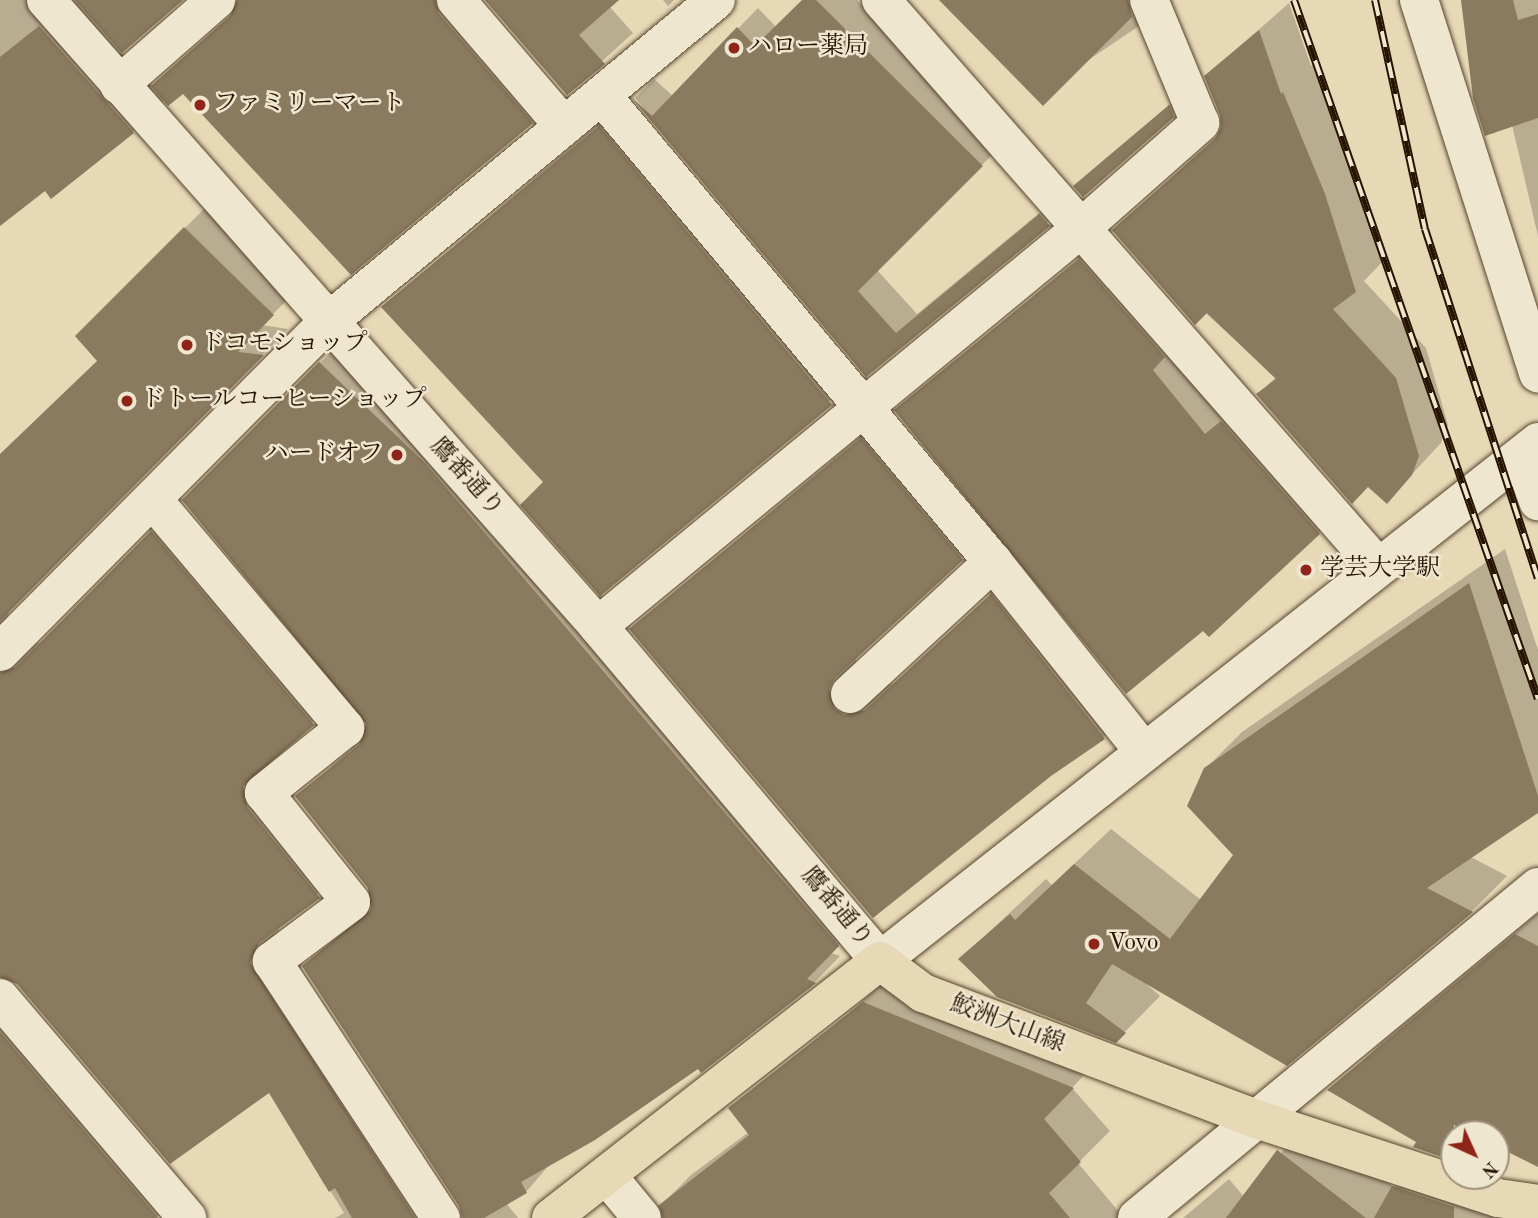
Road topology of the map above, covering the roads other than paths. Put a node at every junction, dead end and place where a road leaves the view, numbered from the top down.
1 (46, 0) edge
2 (216, 0) edge
3 (456, 0) edge
4 (716, 0) edge
5 (881, 0) edge
6 (1149, 0) edge
7 (1419, 0) edge
8 (119, 85) junction
9 (602, 96) junction
10 (564, 126) junction
11 (1079, 230) junction
12 (328, 322) junction
13 (1538, 374) edge
14 (862, 409) junction
15 (1530, 449) edge
16 (154, 501) junction
17 (1538, 501) edge
18 (993, 562) junction
19 (1378, 567) junction
20 (598, 626) junction
21 (0, 652) edge
22 (850, 694) dead end
23 (1144, 752) junction
24 (1538, 887) edge
25 (880, 961) junction
26 (0, 998) edge
27 (1259, 1120) junction
28 (608, 1177) junction
29 (1538, 1204) edge
30 (187, 1218) edge
31 (441, 1218) edge
32 (551, 1218) edge
33 (642, 1218) edge
34 (1137, 1218) edge

1 - 8 street, 鷹番通り
2 - 8 street
3 - 10 street
4 - 9 street
5 - 11 street
6 - 11 street
7 - 13 street
8 - 12 street, 鷹番通り
9 - 10 street
9 - 14 street
10 - 12 street
11 - 14 street
11 - 19 street
12 - 16 street
12 - 20 street, 鷹番通り
14 - 18 street
14 - 20 street
15 - 17 street
15 - 19 street
16 - 21 street
16 - 31 street
18 - 22 street
18 - 23 street
19 - 23 street
20 - 25 street, 鷹番通り
23 - 25 street
24 - 27 street
25 - 27 main road, 鮫洲大山線
25 - 28 main road
26 - 30 street
27 - 29 main road, 鮫洲大山線
27 - 34 street
28 - 32 main road
28 - 33 street

